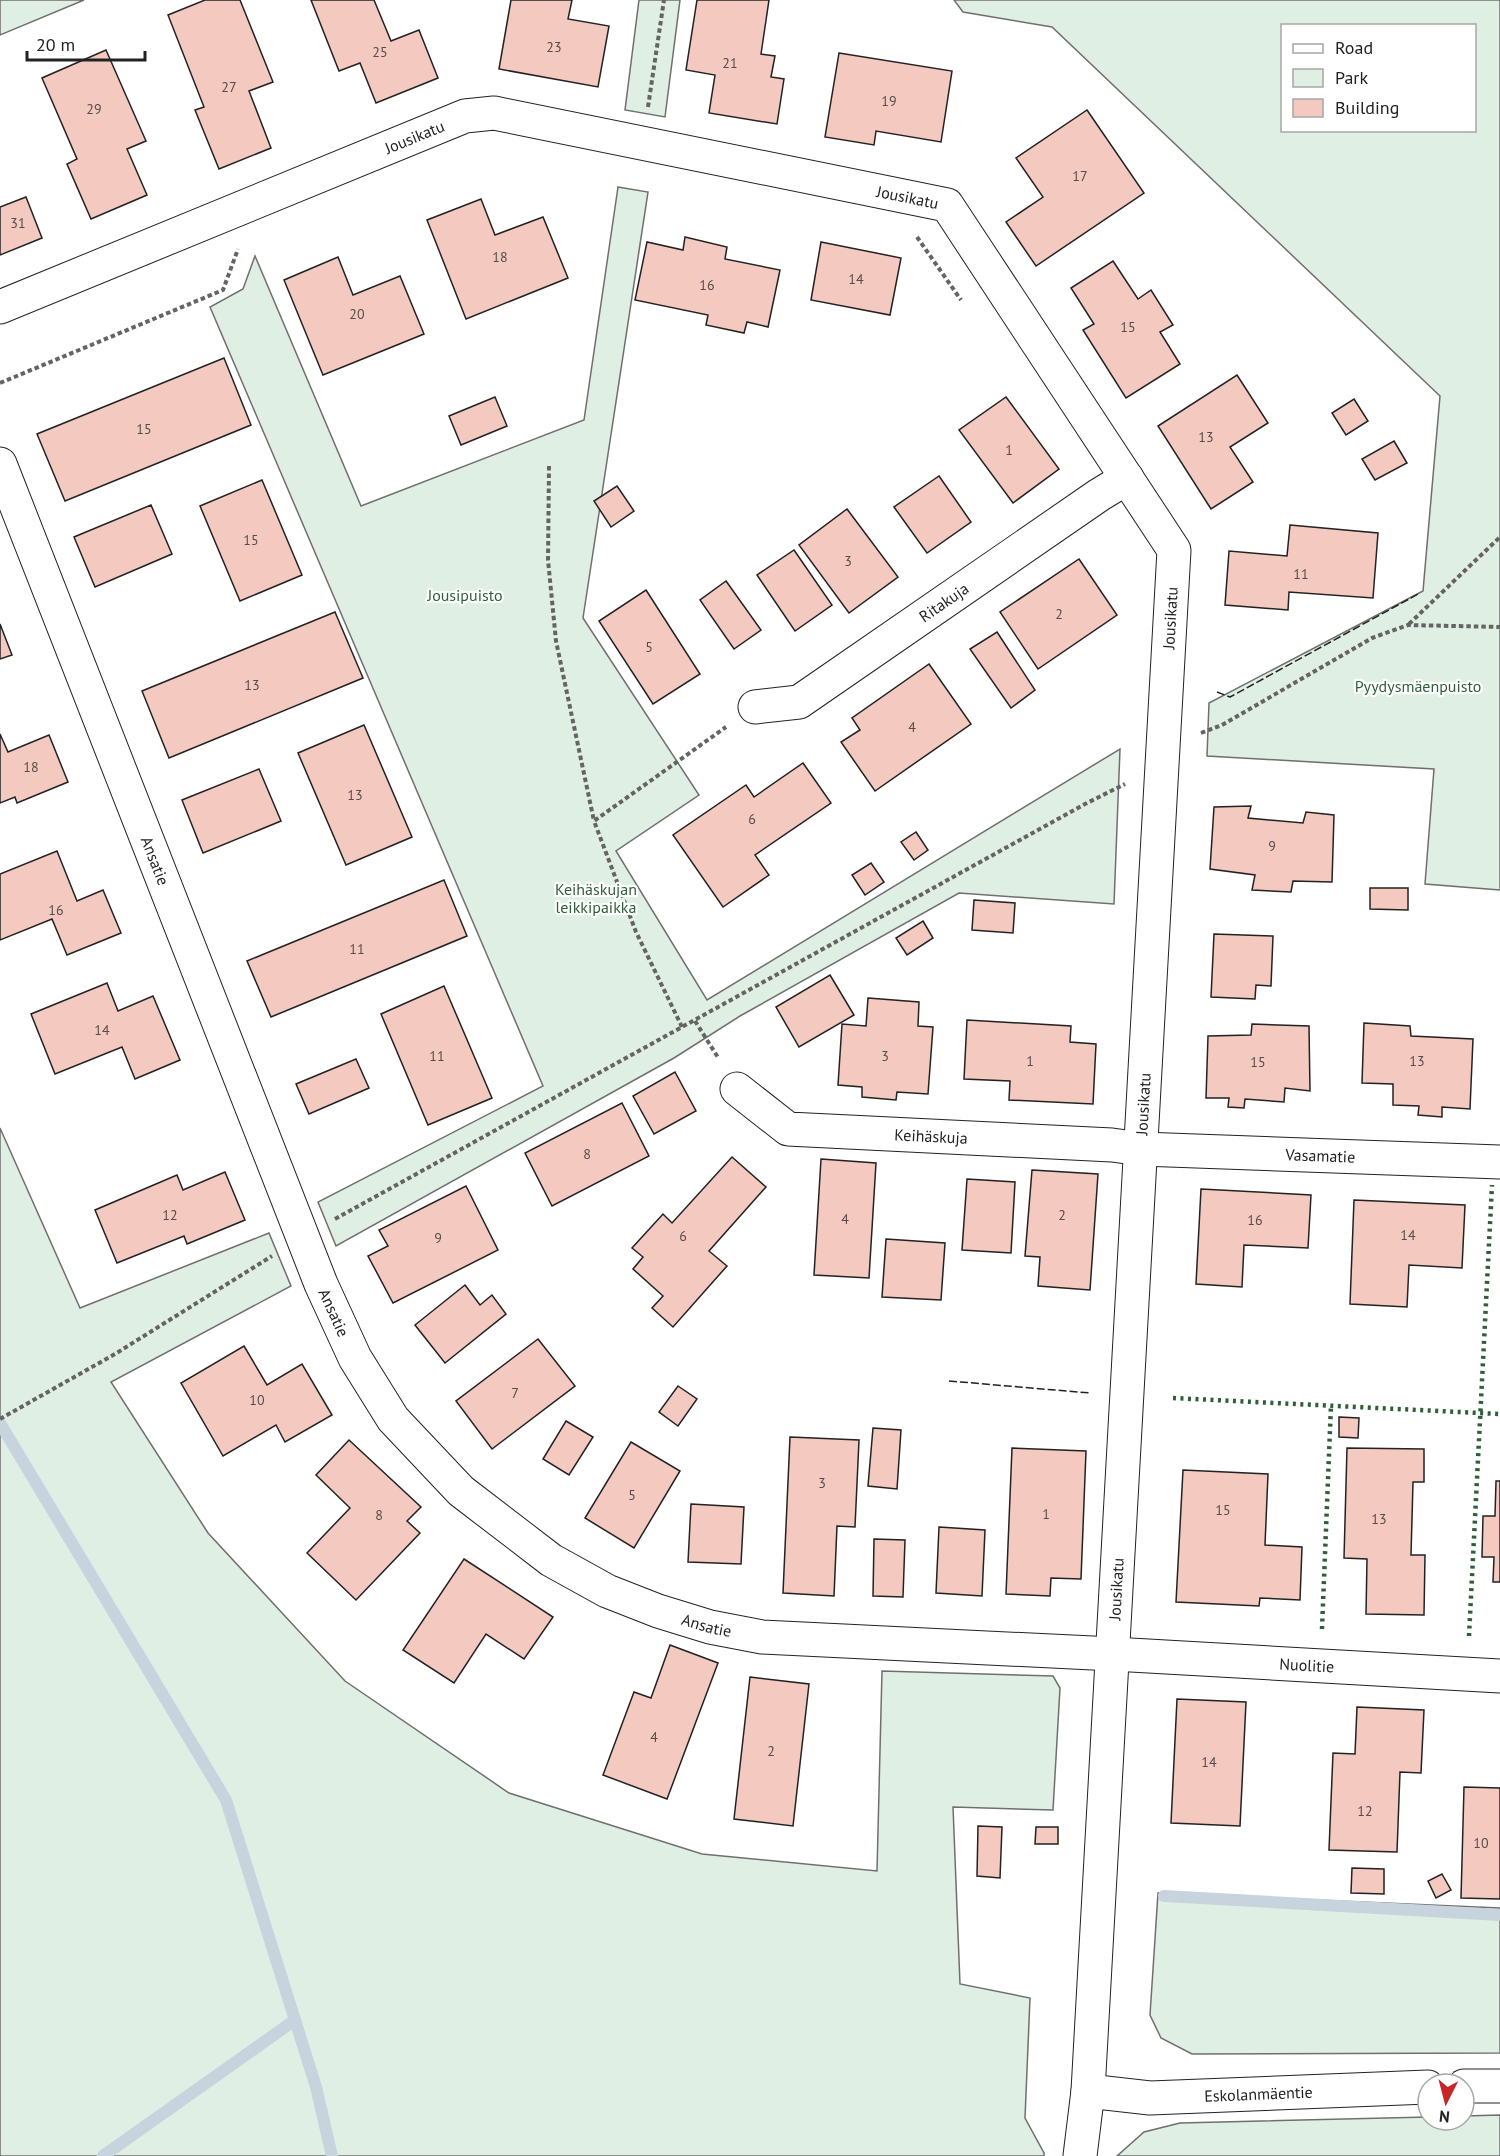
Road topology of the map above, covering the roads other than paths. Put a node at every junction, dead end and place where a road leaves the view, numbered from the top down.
1 (0, 307) edge
2 (0, 464) edge
3 (1127, 478) junction
4 (755, 707) road end
5 (737, 1089) road end
6 (1141, 1149) junction
7 (1500, 1162) edge
8 (1113, 1654) junction
9 (1500, 1676) edge
10 (1476, 2086) edge
11 (1500, 2086) edge
12 (1416, 2087) edge
13 (1088, 2091) junction
14 (1080, 2156) edge

1 - 3 street, Jousikatu
2 - 8 street, Ansatie
3 - 4 street, Ritakuja
3 - 6 street, Jousikatu
5 - 6 street, Keihäskuja
6 - 7 street, Vasamatie
6 - 8 street, Jousikatu
8 - 9 street, Nuolitie
8 - 13 street, Jousikatu
10 - 11 street
12 - 13 street, Eskolanmäentie
13 - 14 street, Jousikatu

